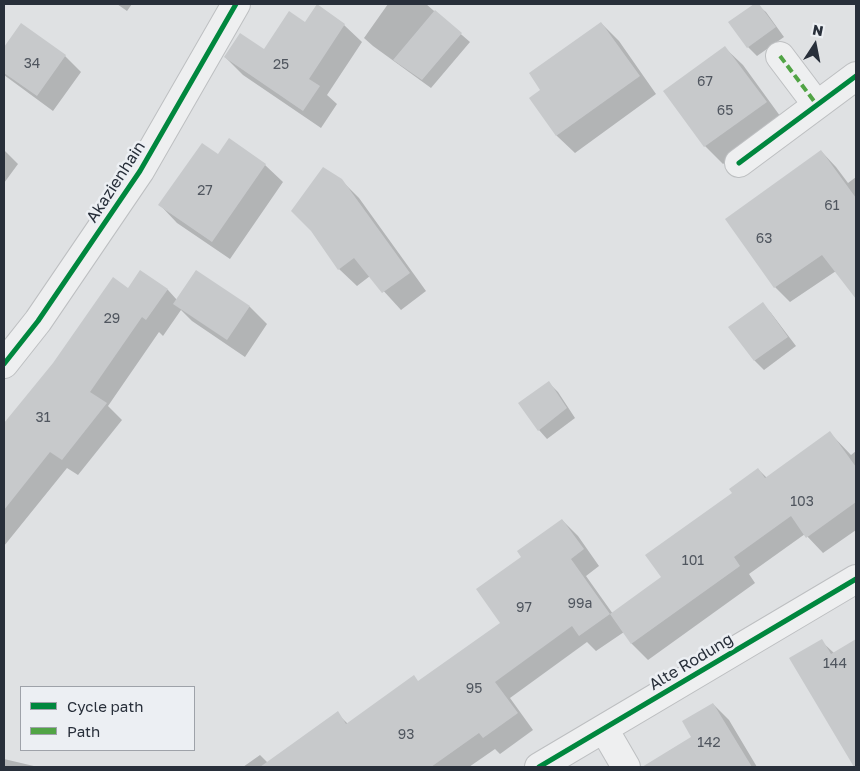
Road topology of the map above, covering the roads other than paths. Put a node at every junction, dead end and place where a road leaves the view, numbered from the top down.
1 (236, 4) edge
2 (780, 56) dead end
3 (856, 76) edge
4 (817, 105) junction
5 (739, 163) dead end
6 (4, 364) edge
7 (856, 579) edge
8 (604, 729) junction
9 (539, 767) edge
10 (626, 767) edge

1 - 6 street, Akazienhain
2 - 4 street
3 - 4 street
4 - 5 street
7 - 8 street, Alte Rodung
8 - 9 street, Alte Rodung
8 - 10 street

